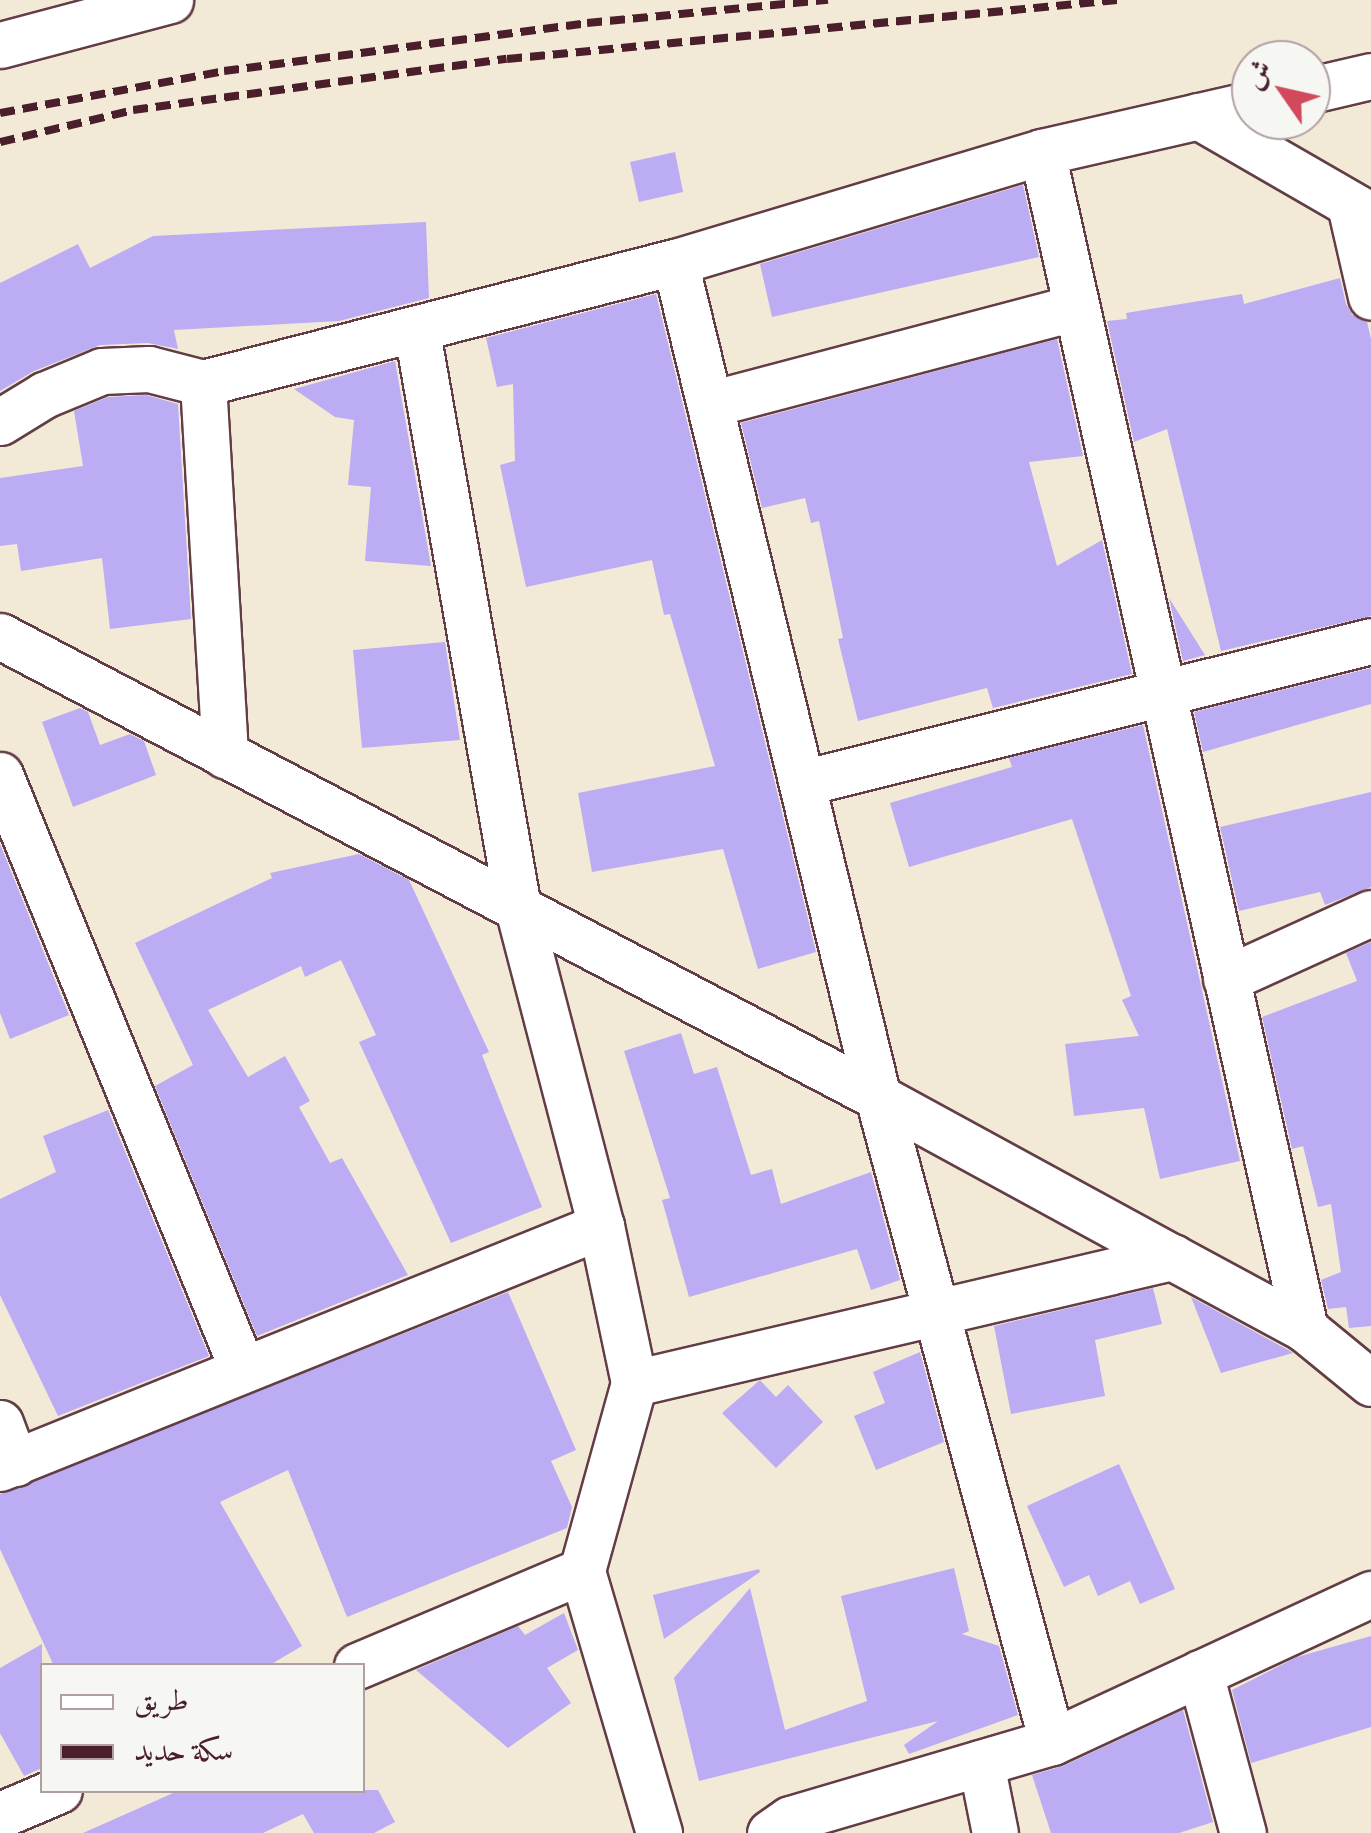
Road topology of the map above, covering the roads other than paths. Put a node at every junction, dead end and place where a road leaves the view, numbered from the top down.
1 (170, 0) edge
2 (0, 45) edge
3 (1371, 76) edge
4 (1331, 85) edge
5 (1231, 109) edge
6 (1198, 116) junction
7 (1042, 152) junction
8 (1360, 211) edge
9 (675, 262) junction
10 (1371, 297) edge
11 (1076, 307) junction
12 (417, 332) junction
13 (203, 383) junction
14 (710, 404) junction
15 (0, 422) edge
16 (0, 636) edge
17 (1371, 641) edge
18 (1163, 694) junction
19 (225, 754) junction
20 (0, 775) edge
21 (802, 783) junction
22 (518, 908) junction
23 (1371, 913) edge
24 (1226, 979) junction
25 (878, 1097) junction
26 (601, 1226) junction
27 (1172, 1257) junction
28 (936, 1312) junction
29 (1305, 1329) junction
30 (242, 1368) junction
31 (1371, 1383) edge
32 (634, 1384) junction
33 (5, 1451) edge
34 (582, 1571) junction
35 (1371, 1594) edge
36 (364, 1663) edge
37 (1200, 1673) junction
38 (1052, 1742) junction
39 (981, 1763) junction
40 (51, 1793) edge
41 (0, 1815) edge
42 (659, 1833) edge
43 (770, 1833) edge
44 (995, 1833) edge
45 (1243, 1833) edge

1 - 2 street
3 - 4 street
5 - 6 street
6 - 7 street
6 - 8 street
7 - 9 street
7 - 11 street
8 - 10 street
9 - 12 street
9 - 14 street
11 - 14 street
11 - 18 street
12 - 13 street
12 - 22 street
13 - 15 street
13 - 19 street
14 - 21 street
16 - 19 street
17 - 18 street
18 - 21 street
18 - 24 street
19 - 22 street
20 - 30 street
21 - 25 street
22 - 25 street
22 - 26 street
23 - 24 street
24 - 29 street
25 - 27 street
25 - 28 street
26 - 30 street
26 - 32 street
27 - 28 street
27 - 29 street
28 - 32 street
28 - 38 street
29 - 31 street
30 - 33 street
32 - 34 street
34 - 36 street
34 - 42 street
35 - 37 street
37 - 38 street
37 - 45 street
38 - 39 street
39 - 43 street
39 - 44 street
40 - 41 street

